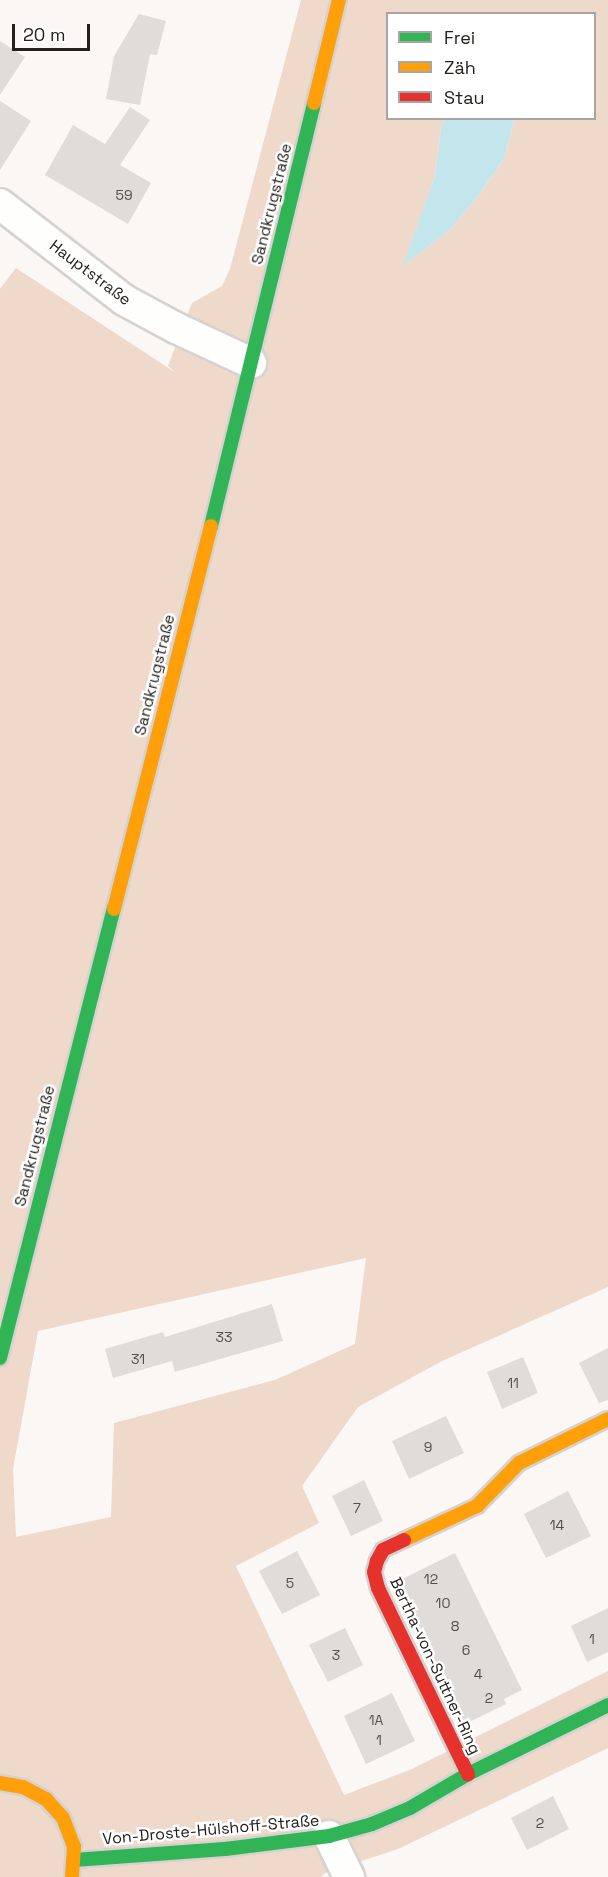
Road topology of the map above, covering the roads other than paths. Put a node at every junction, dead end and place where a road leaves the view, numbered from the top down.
1 (339, 0) edge
2 (0, 204) edge
3 (251, 363) junction
4 (0, 1358) edge
5 (608, 1419) edge
6 (608, 1706) edge
7 (468, 1774) junction
8 (0, 1783) edge
9 (329, 1836) junction
10 (75, 1860) junction
11 (72, 1877) edge
12 (349, 1877) edge

1 - 3 street, Sandkrugstraße
2 - 3 street, Hauptstraße
3 - 4 street, Sandkrugstraße
5 - 7 street, Bertha-von-Suttner-Ring
6 - 7 street, Von-Droste-Hülshoff-Straße
7 - 9 street, Von-Droste-Hülshoff-Straße
8 - 10 street
9 - 10 street, Von-Droste-Hülshoff-Straße
9 - 12 street
10 - 11 street

